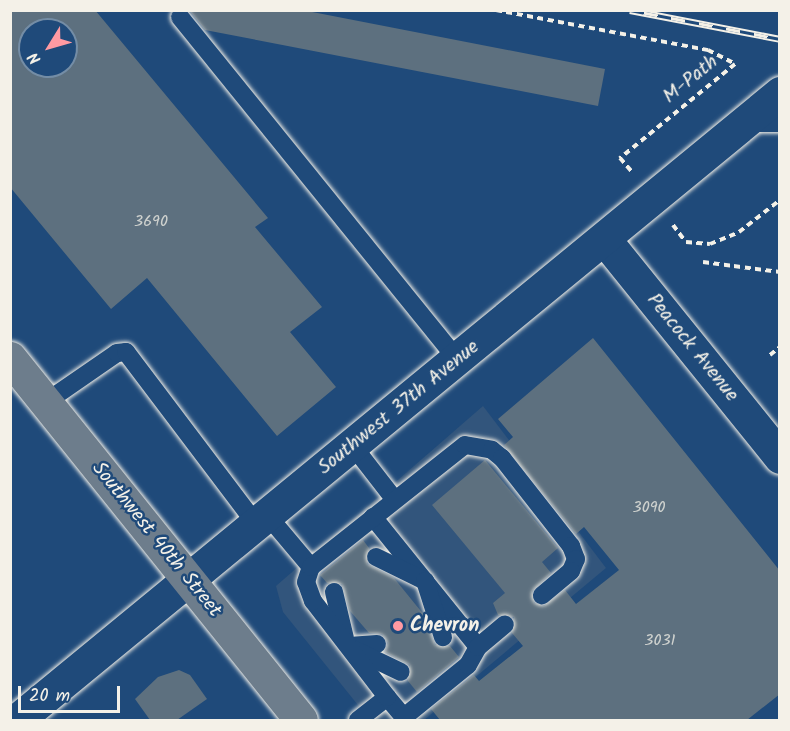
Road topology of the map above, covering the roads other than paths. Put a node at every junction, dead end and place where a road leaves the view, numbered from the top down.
1 (180, 17) dead end
2 (780, 93) edge
3 (744, 123) junction
4 (780, 123) edge
5 (605, 240) junction
6 (10, 358) edge
7 (458, 360) junction
8 (46, 402) junction
9 (353, 446) junction
10 (780, 457) edge
11 (395, 500) junction
12 (373, 517) junction
13 (262, 520) junction
14 (376, 557) dead end
15 (311, 567) junction
16 (395, 580) dead end
17 (189, 581) junction
18 (425, 581) junction
19 (334, 592) dead end
20 (542, 595) dead end
21 (419, 609) dead end
22 (354, 615) dead end
23 (506, 624) dead end
24 (442, 637) dead end
25 (378, 644) dead end
26 (347, 646) junction
27 (478, 647) junction
28 (400, 672) dead end
29 (387, 697) junction
30 (17, 720) edge
31 (301, 720) edge
32 (358, 720) edge

1 - 7 lane
2 - 3 main road, Southwest 37th Avenue
3 - 4 lane
3 - 5 main road, Southwest 37th Avenue
5 - 7 main road, Southwest 37th Avenue
5 - 10 main road, Peacock Avenue
6 - 8 main road, Southwest 40th Street
7 - 9 main road, Southwest 37th Avenue
8 - 13 lane
8 - 17 main road, Southwest 40th Street
9 - 11 lane
9 - 13 main road, Southwest 37th Avenue
11 - 12 lane
11 - 20 lane
12 - 15 lane
12 - 18 lane
13 - 15 lane
13 - 17 main road, Southwest 37th Avenue
14 - 18 lane
15 - 26 lane
16 - 18 lane
17 - 30 main road, Southwest 37th Avenue
17 - 31 main road, Southwest 40th Street
18 - 21 lane
18 - 24 lane
18 - 27 lane
19 - 26 lane
22 - 26 lane
23 - 27 lane
25 - 26 lane
26 - 28 lane
26 - 29 lane
27 - 29 lane
29 - 32 lane

